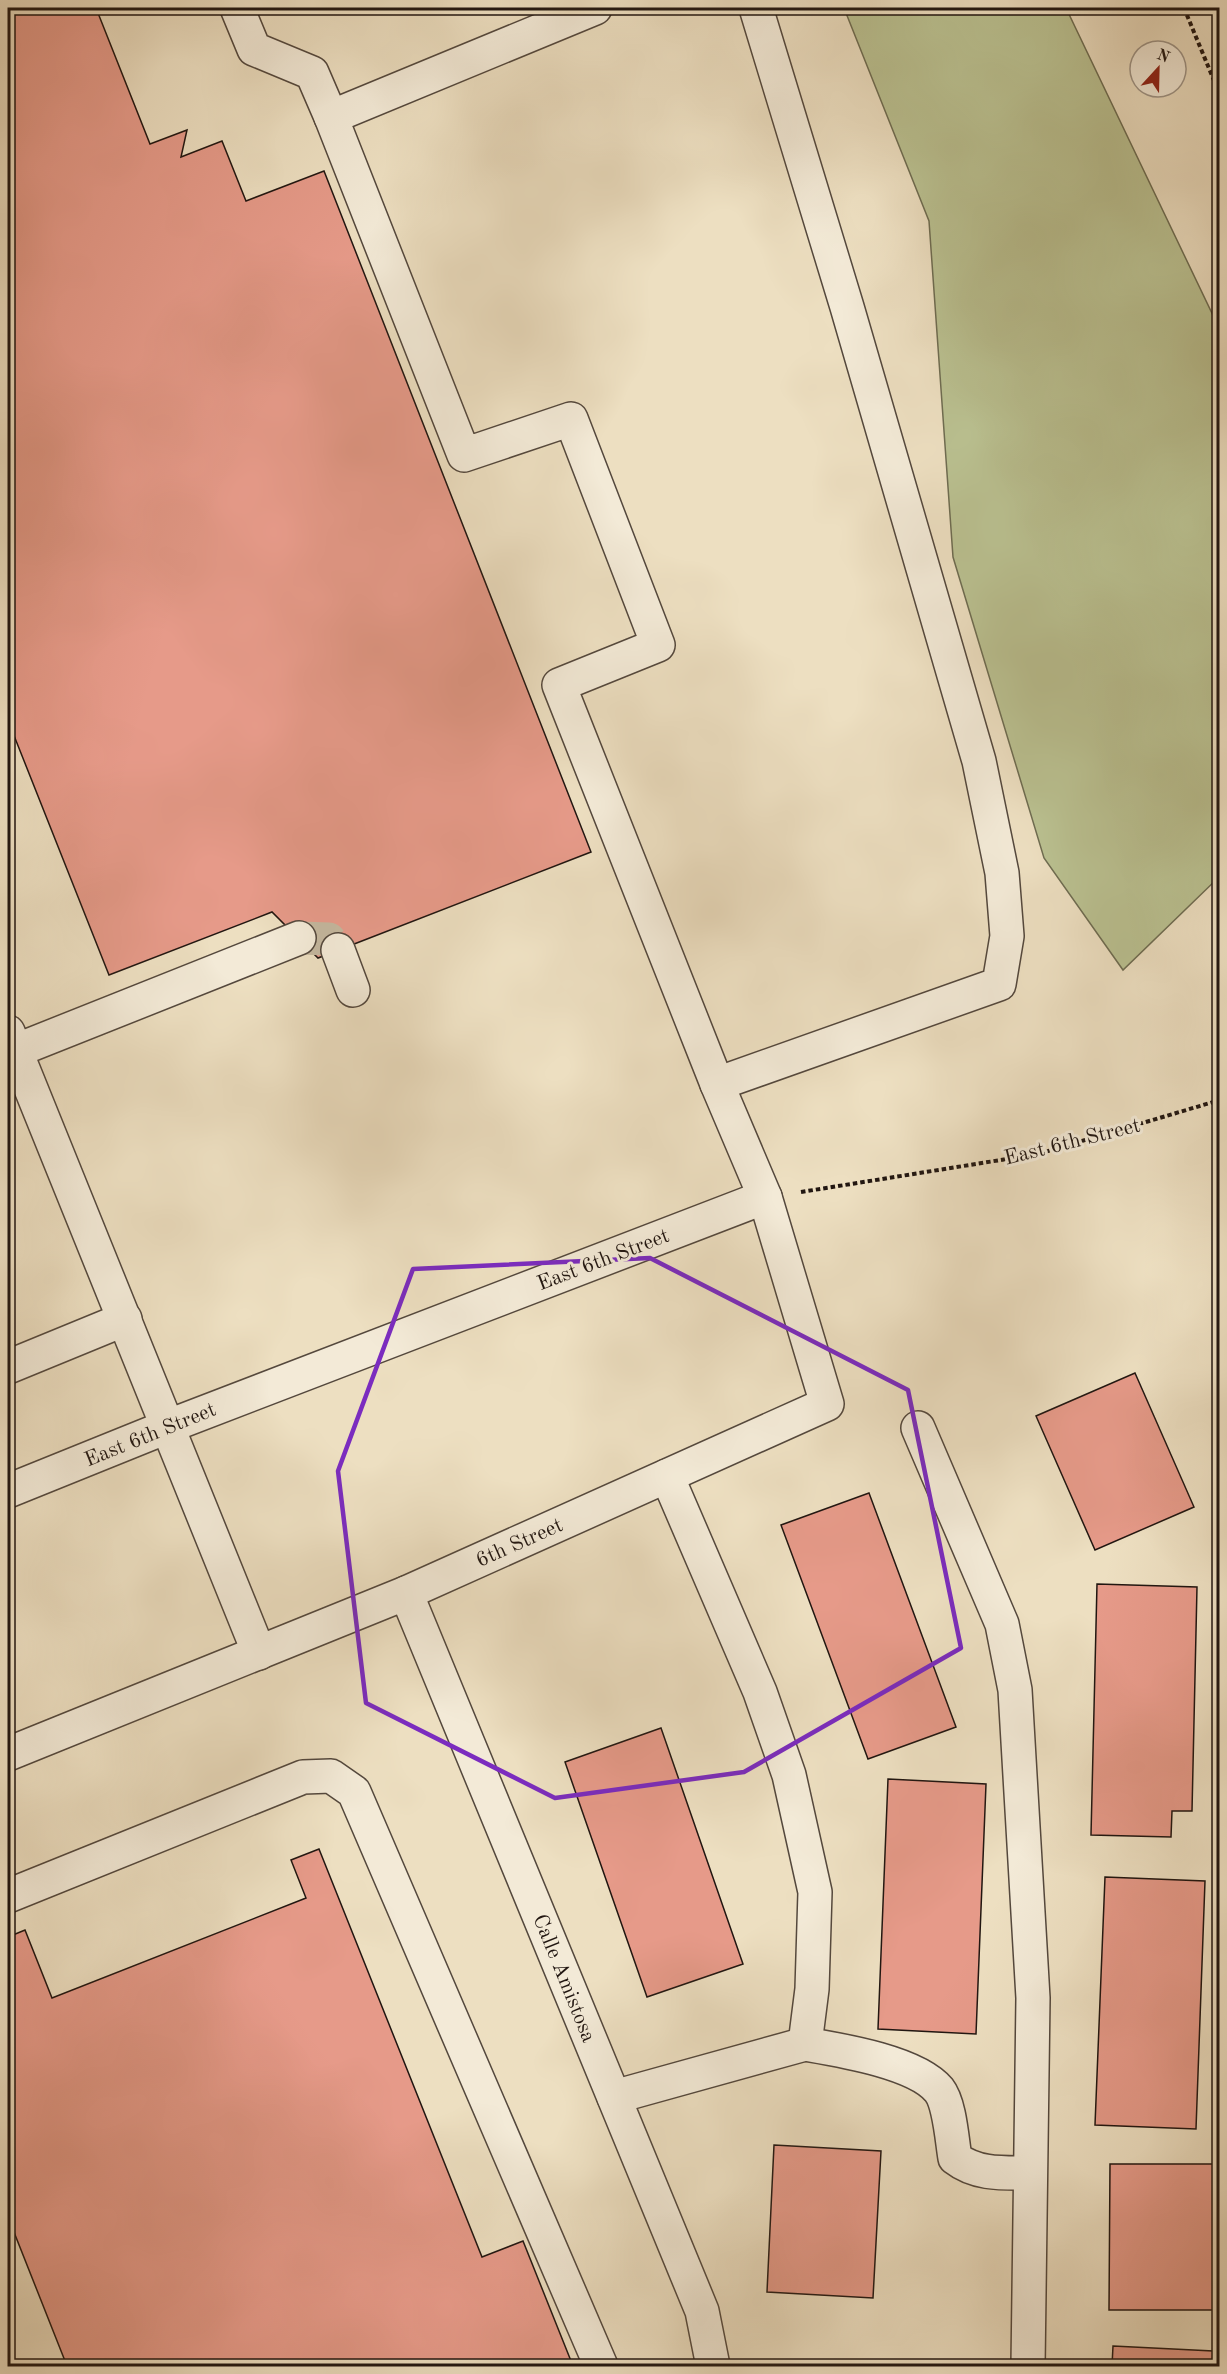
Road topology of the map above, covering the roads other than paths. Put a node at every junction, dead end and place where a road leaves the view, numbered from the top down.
1 (237, 8) edge
2 (595, 8) edge
3 (756, 8) edge
4 (331, 117) junction
5 (299, 938) tunnel mouth
6 (338, 950) tunnel mouth
7 (353, 990) dead end
8 (11, 1041) edge
9 (717, 1084) junction
10 (765, 1197) junction
11 (125, 1319) junction
12 (8, 1367) edge
13 (169, 1426) junction
14 (918, 1428) dead end
15 (667, 1476) junction
16 (8, 1491) edge
17 (406, 1593) junction
18 (259, 1653) junction
19 (8, 1754) edge
20 (8, 1896) edge
21 (805, 2044) junction
22 (614, 2097) junction
23 (1030, 2174) junction
24 (601, 2367) edge
25 (713, 2367) edge
26 (1028, 2367) edge

1 - 4 street
2 - 4 street
3 - 9 street
4 - 9 street
5 - 8 street
6 - 7 street
8 - 11 street
9 - 10 street
10 - 13 street, East 6th Street
10 - 15 street, 6th Street
11 - 12 street
11 - 13 street
13 - 16 street, East 6th Street
13 - 18 street
14 - 23 street
15 - 17 street, 6th Street
15 - 21 street
17 - 18 street, 6th Street
17 - 22 street, Calle Amistosa
18 - 19 street, 6th Street
20 - 24 street
21 - 22 street
21 - 23 street
22 - 25 street, Calle Amistosa
23 - 26 street

